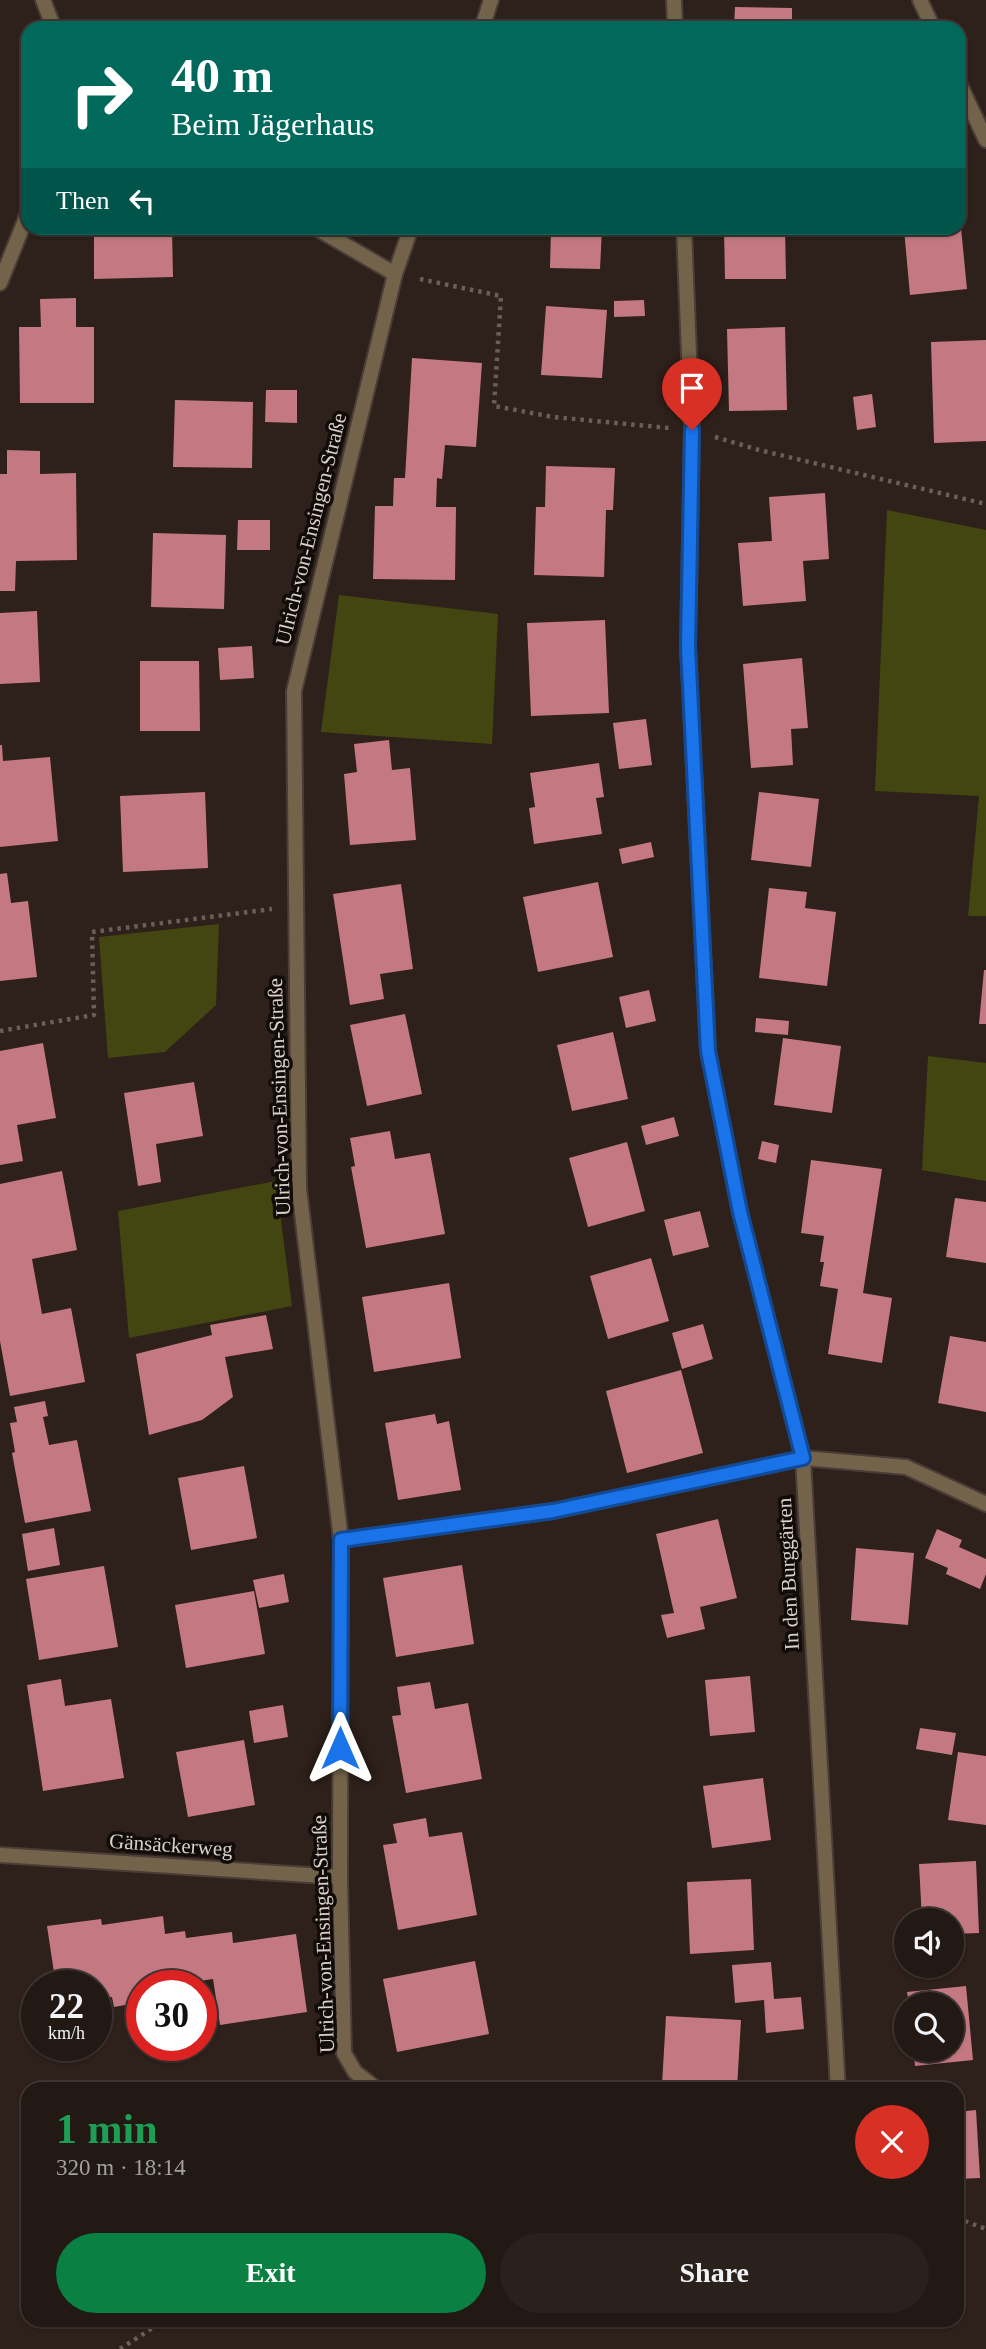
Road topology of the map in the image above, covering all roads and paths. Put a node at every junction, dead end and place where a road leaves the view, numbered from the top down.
1 (43, 0) edge
2 (491, 0) edge
3 (674, 0) edge
4 (920, 0) edge
5 (51, 21) edge
6 (484, 21) edge
7 (675, 21) edge
8 (930, 21) edge
9 (966, 98) edge
10 (986, 140) edge
11 (21, 231) edge
12 (328, 235) edge
13 (409, 235) edge
14 (684, 235) edge
15 (395, 274) junction
16 (0, 283) edge
17 (692, 430) junction
18 (986, 504) edge
19 (296, 906) junction
20 (0, 1031) edge
21 (803, 1458) junction
22 (986, 1504) edge
23 (341, 1540) junction
24 (0, 1855) edge
25 (340, 1877) junction
26 (368, 2082) edge
27 (838, 2082) edge
28 (964, 2221) edge
29 (986, 2230) edge
30 (154, 2327) edge
31 (120, 2349) edge

1 - 5 street
2 - 6 street
3 - 7 street
4 - 8 street
9 - 10 street
11 - 16 street
12 - 15 street
13 - 15 street, Ulrich-von-Ensingen-Straße
14 - 17 street, In den Burggärten
15 - 17 path
15 - 19 street, Ulrich-von-Ensingen-Straße
17 - 18 path
17 - 21 street, In den Burggärten
19 - 20 path
19 - 23 street, Ulrich-von-Ensingen-Straße
21 - 22 street
21 - 23 street
21 - 27 street, In den Burggärten
23 - 25 street, Ulrich-von-Ensingen-Straße
24 - 25 street, Gänsäckerweg
25 - 26 street, Ulrich-von-Ensingen-Straße
28 - 29 path
30 - 31 path

